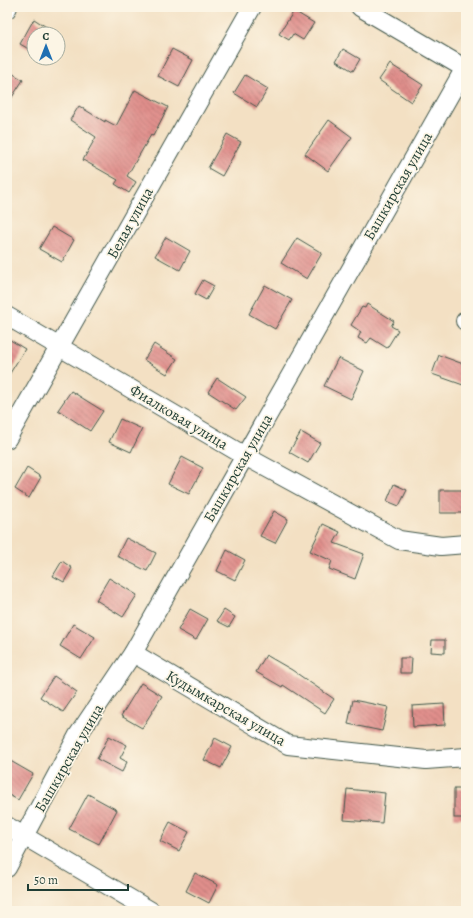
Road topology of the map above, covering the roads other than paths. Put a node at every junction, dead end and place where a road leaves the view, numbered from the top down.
1 (252, 7) edge
2 (360, 7) edge
3 (466, 68) edge
4 (7, 316) edge
5 (60, 347) junction
6 (7, 439) edge
7 (244, 456) junction
8 (466, 544) edge
9 (133, 654) junction
10 (466, 757) edge
11 (7, 826) edge
12 (25, 835) junction
13 (7, 868) edge
14 (151, 911) edge

1 - 5 street, Белая улица
2 - 3 street
3 - 7 street, Башкирская улица
4 - 5 street, Фиалковая улица
5 - 6 street, Белая улица
5 - 7 street, Фиалковая улица
7 - 8 street, Фиалковая улица
7 - 9 street, Башкирская улица
9 - 10 street, Кудымкарская улица
9 - 12 street, Башкирская улица
11 - 12 street
12 - 13 street, Башкирская улица
12 - 14 street

